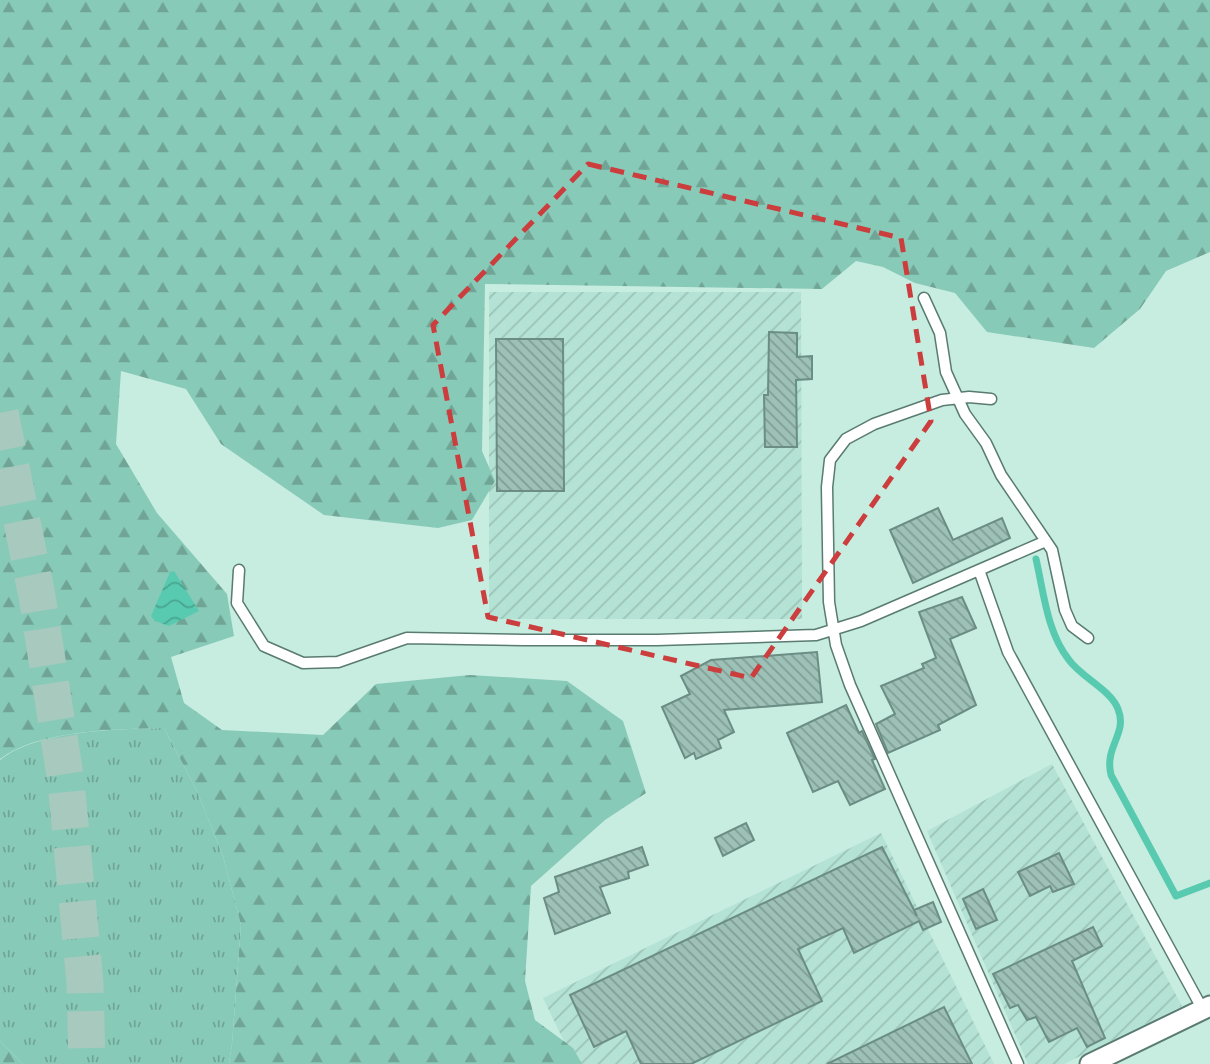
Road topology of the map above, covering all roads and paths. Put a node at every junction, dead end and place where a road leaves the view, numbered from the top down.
1 (924, 299) dead end
2 (958, 398) junction
3 (991, 399) dead end
4 (1046, 541) junction
5 (239, 570) dead end
6 (979, 570) junction
7 (833, 631) junction
8 (1088, 638) dead end
9 (1207, 1008) edge
10 (1018, 1064) edge
11 (1090, 1064) edge

1 - 2 lane
2 - 3 lane
2 - 4 lane
2 - 7 lane
4 - 6 lane
4 - 8 lane
5 - 7 lane
6 - 7 lane
6 - 9 lane
7 - 10 lane
9 - 11 street

